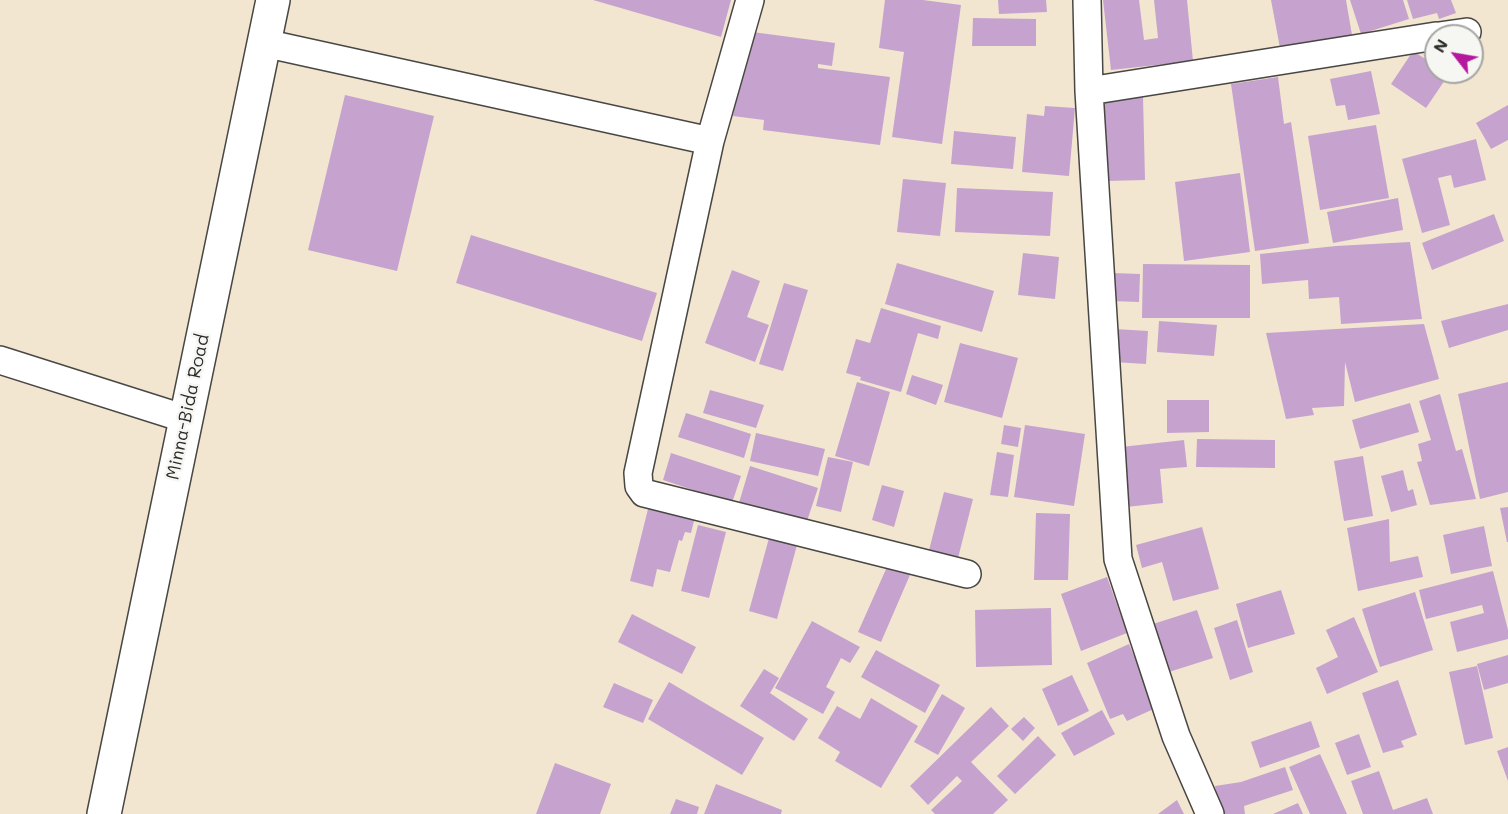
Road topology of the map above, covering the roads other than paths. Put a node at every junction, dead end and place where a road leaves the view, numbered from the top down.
1 (273, 0) edge
2 (750, 0) edge
3 (1087, 0) edge
4 (1424, 38) edge
5 (264, 43) junction
6 (1089, 91) junction
7 (710, 141) junction
8 (0, 360) edge
9 (186, 419) junction
10 (967, 574) dead end
11 (104, 814) edge
12 (1210, 814) edge

1 - 5 main road, Minna-Bida Road
2 - 7 street
3 - 6 street
4 - 6 street
5 - 7 street
5 - 9 main road, Minna-Bida Road
6 - 12 street
7 - 10 street
8 - 9 street
9 - 11 main road, Minna-Bida Road

